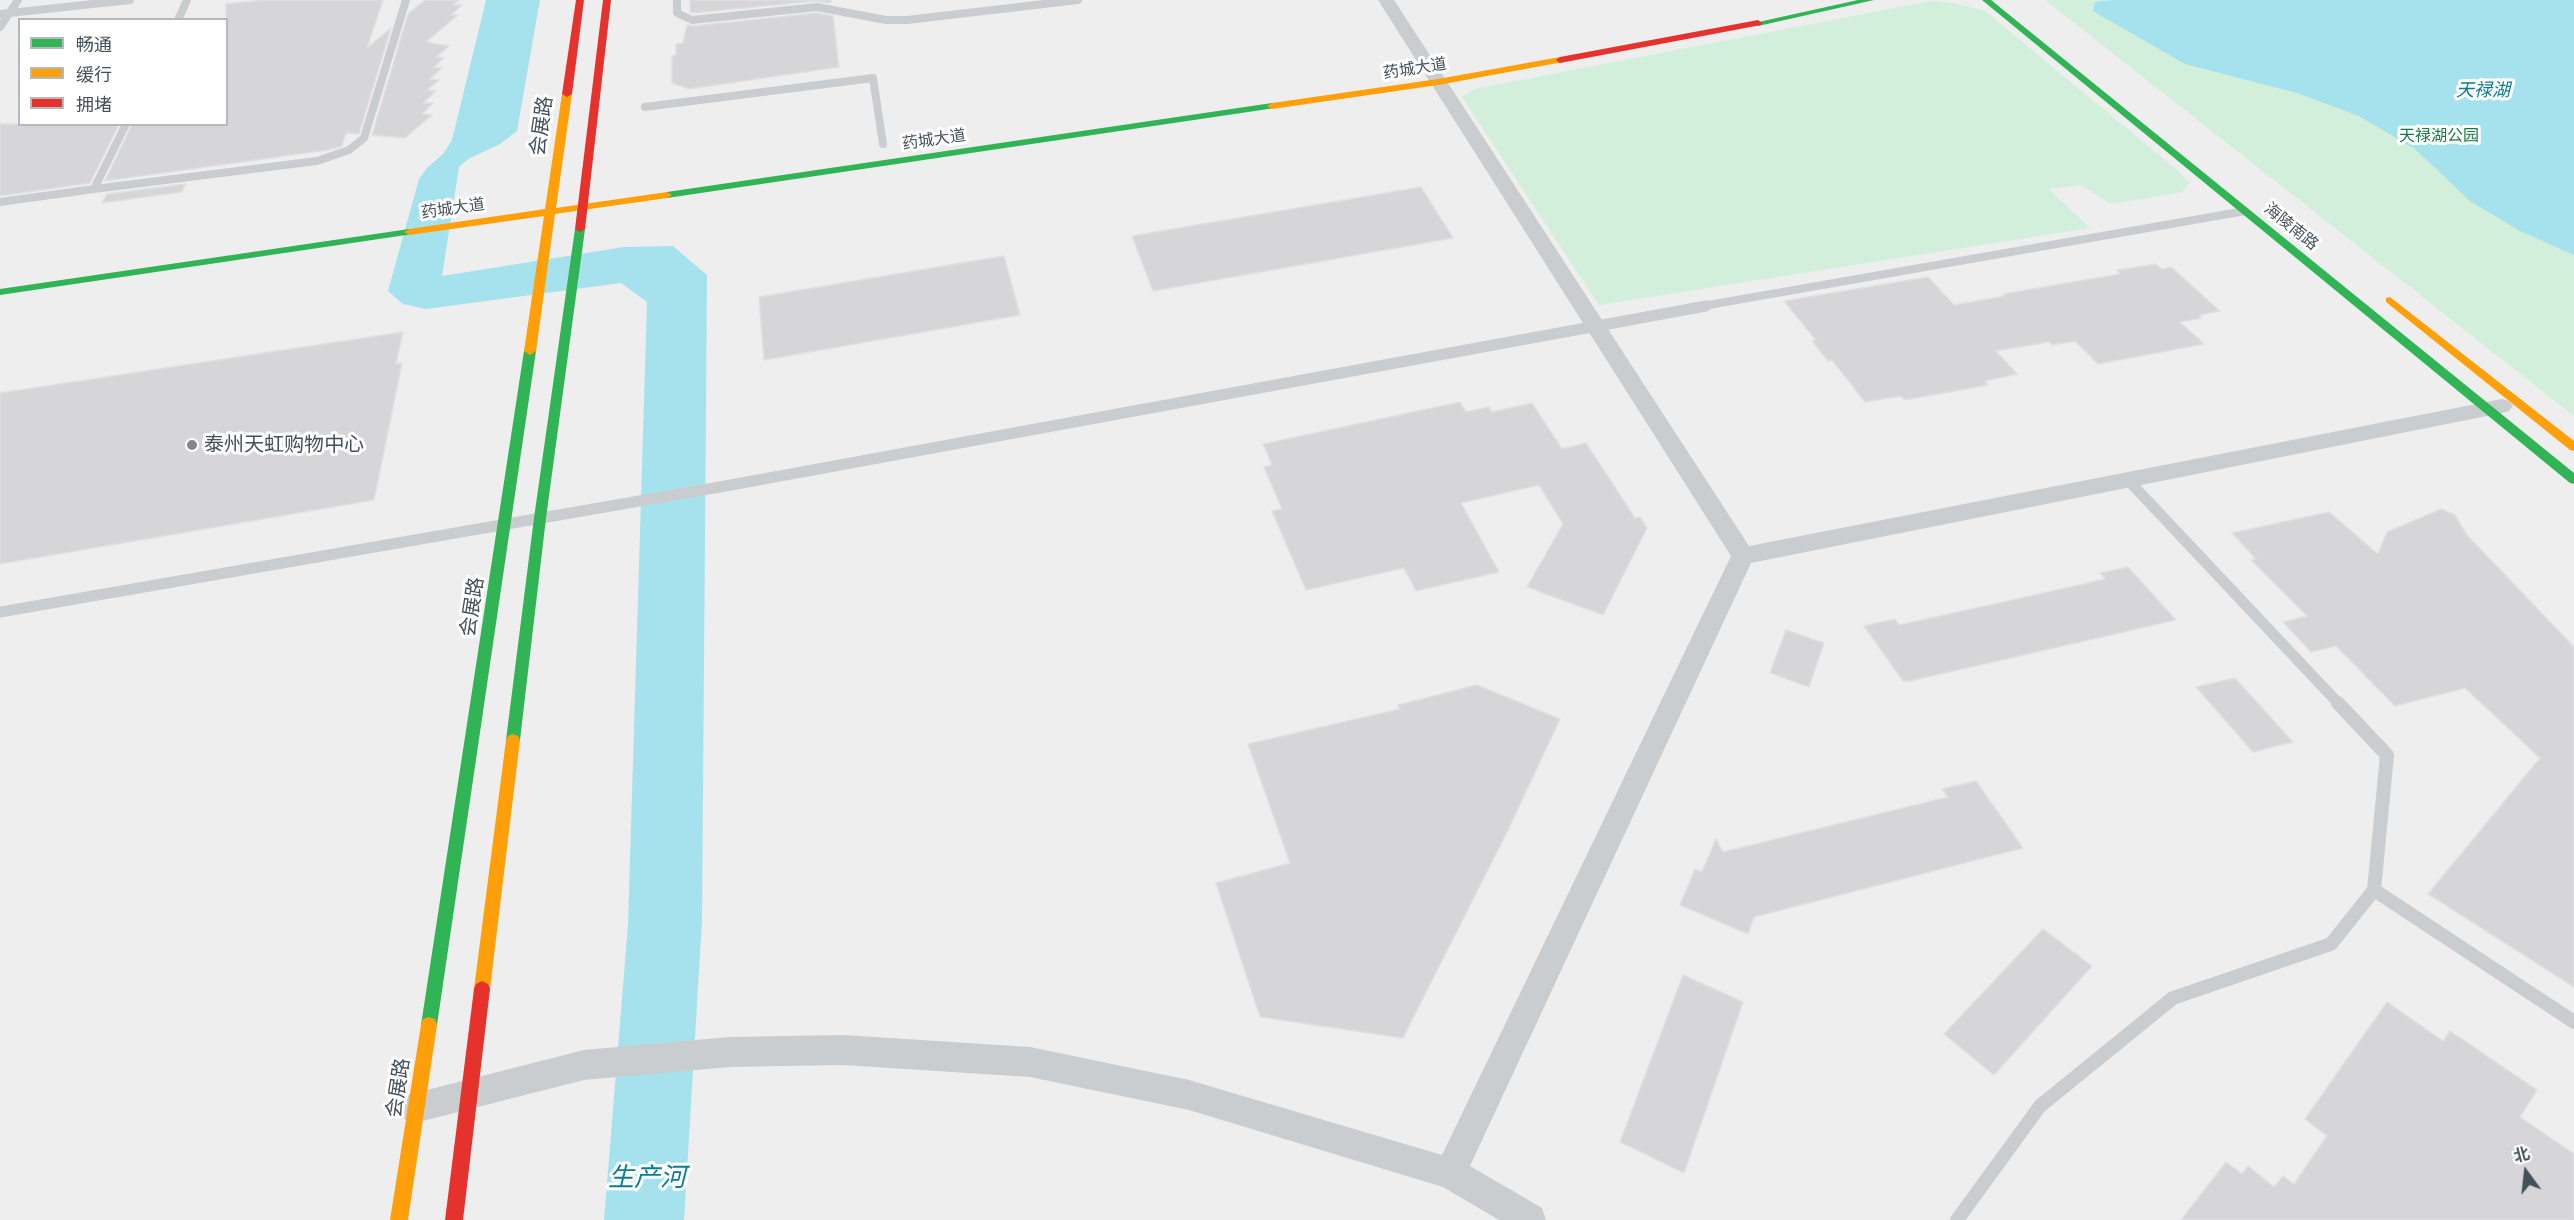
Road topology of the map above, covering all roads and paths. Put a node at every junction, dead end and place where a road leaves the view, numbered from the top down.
1 (18, 0) edge
2 (130, 0) edge
3 (187, 0) edge
4 (406, 0) edge
5 (580, 0) edge
6 (607, 0) edge
7 (677, 0) edge
8 (1078, 0) edge
9 (1386, 0) edge
10 (1870, 0) edge
11 (1986, 0) edge
12 (4, 14) edge
13 (179, 18) edge
14 (0, 27) edge
15 (1430, 70) junction
16 (645, 107) dead end
17 (125, 126) edge
18 (883, 144) dead end
19 (568, 187) junction
20 (94, 189) junction
21 (0, 202) edge
22 (583, 206) junction
23 (2245, 211) junction
24 (550, 212) junction
25 (2379, 291) dead end
26 (0, 292) edge
27 (1596, 325) junction
28 (2520, 403) junction
29 (2487, 409) junction
30 (2574, 447) edge
31 (2128, 480) junction
32 (2574, 480) edge
33 (540, 518) junction
34 (506, 524) junction
35 (1743, 556) junction
36 (0, 612) edge
37 (2374, 890) junction
38 (2574, 1022) edge
39 (470, 1094) junction
40 (415, 1108) junction
41 (1450, 1173) junction
42 (399, 1220) edge
43 (454, 1220) edge
44 (1530, 1220) edge
45 (1958, 1220) edge

1 - 12 lane
2 - 12 lane
3 - 13 lane
4 - 20 lane
5 - 19 main road, 会展路
6 - 19 main road, 会展路
7 - 8 lane
9 - 15 street
10 - 15 main road, 药城大道
11 - 23 main road, 海陵南路
12 - 14 lane
15 - 22 main road, 药城大道
15 - 27 street
16 - 18 lane
17 - 20 lane
19 - 22 main road, 会展路
19 - 24 main road, 会展路
20 - 21 lane
22 - 24 main road, 药城大道
22 - 33 main road, 会展路
23 - 27 lane
23 - 29 main road, 海陵南路
24 - 26 main road, 药城大道
24 - 34 main road, 会展路
25 - 28 main road
27 - 33 lane
27 - 35 street
28 - 29 street
28 - 30 main road
29 - 31 street
29 - 32 main road, 海陵南路
31 - 35 street
31 - 37 lane
33 - 34 lane
33 - 39 main road, 会展路
34 - 36 lane
34 - 40 main road, 会展路
35 - 41 street
37 - 38 lane
37 - 45 lane
39 - 40 street
39 - 41 street
39 - 43 main road, 会展路
40 - 42 main road, 会展路
41 - 44 street

